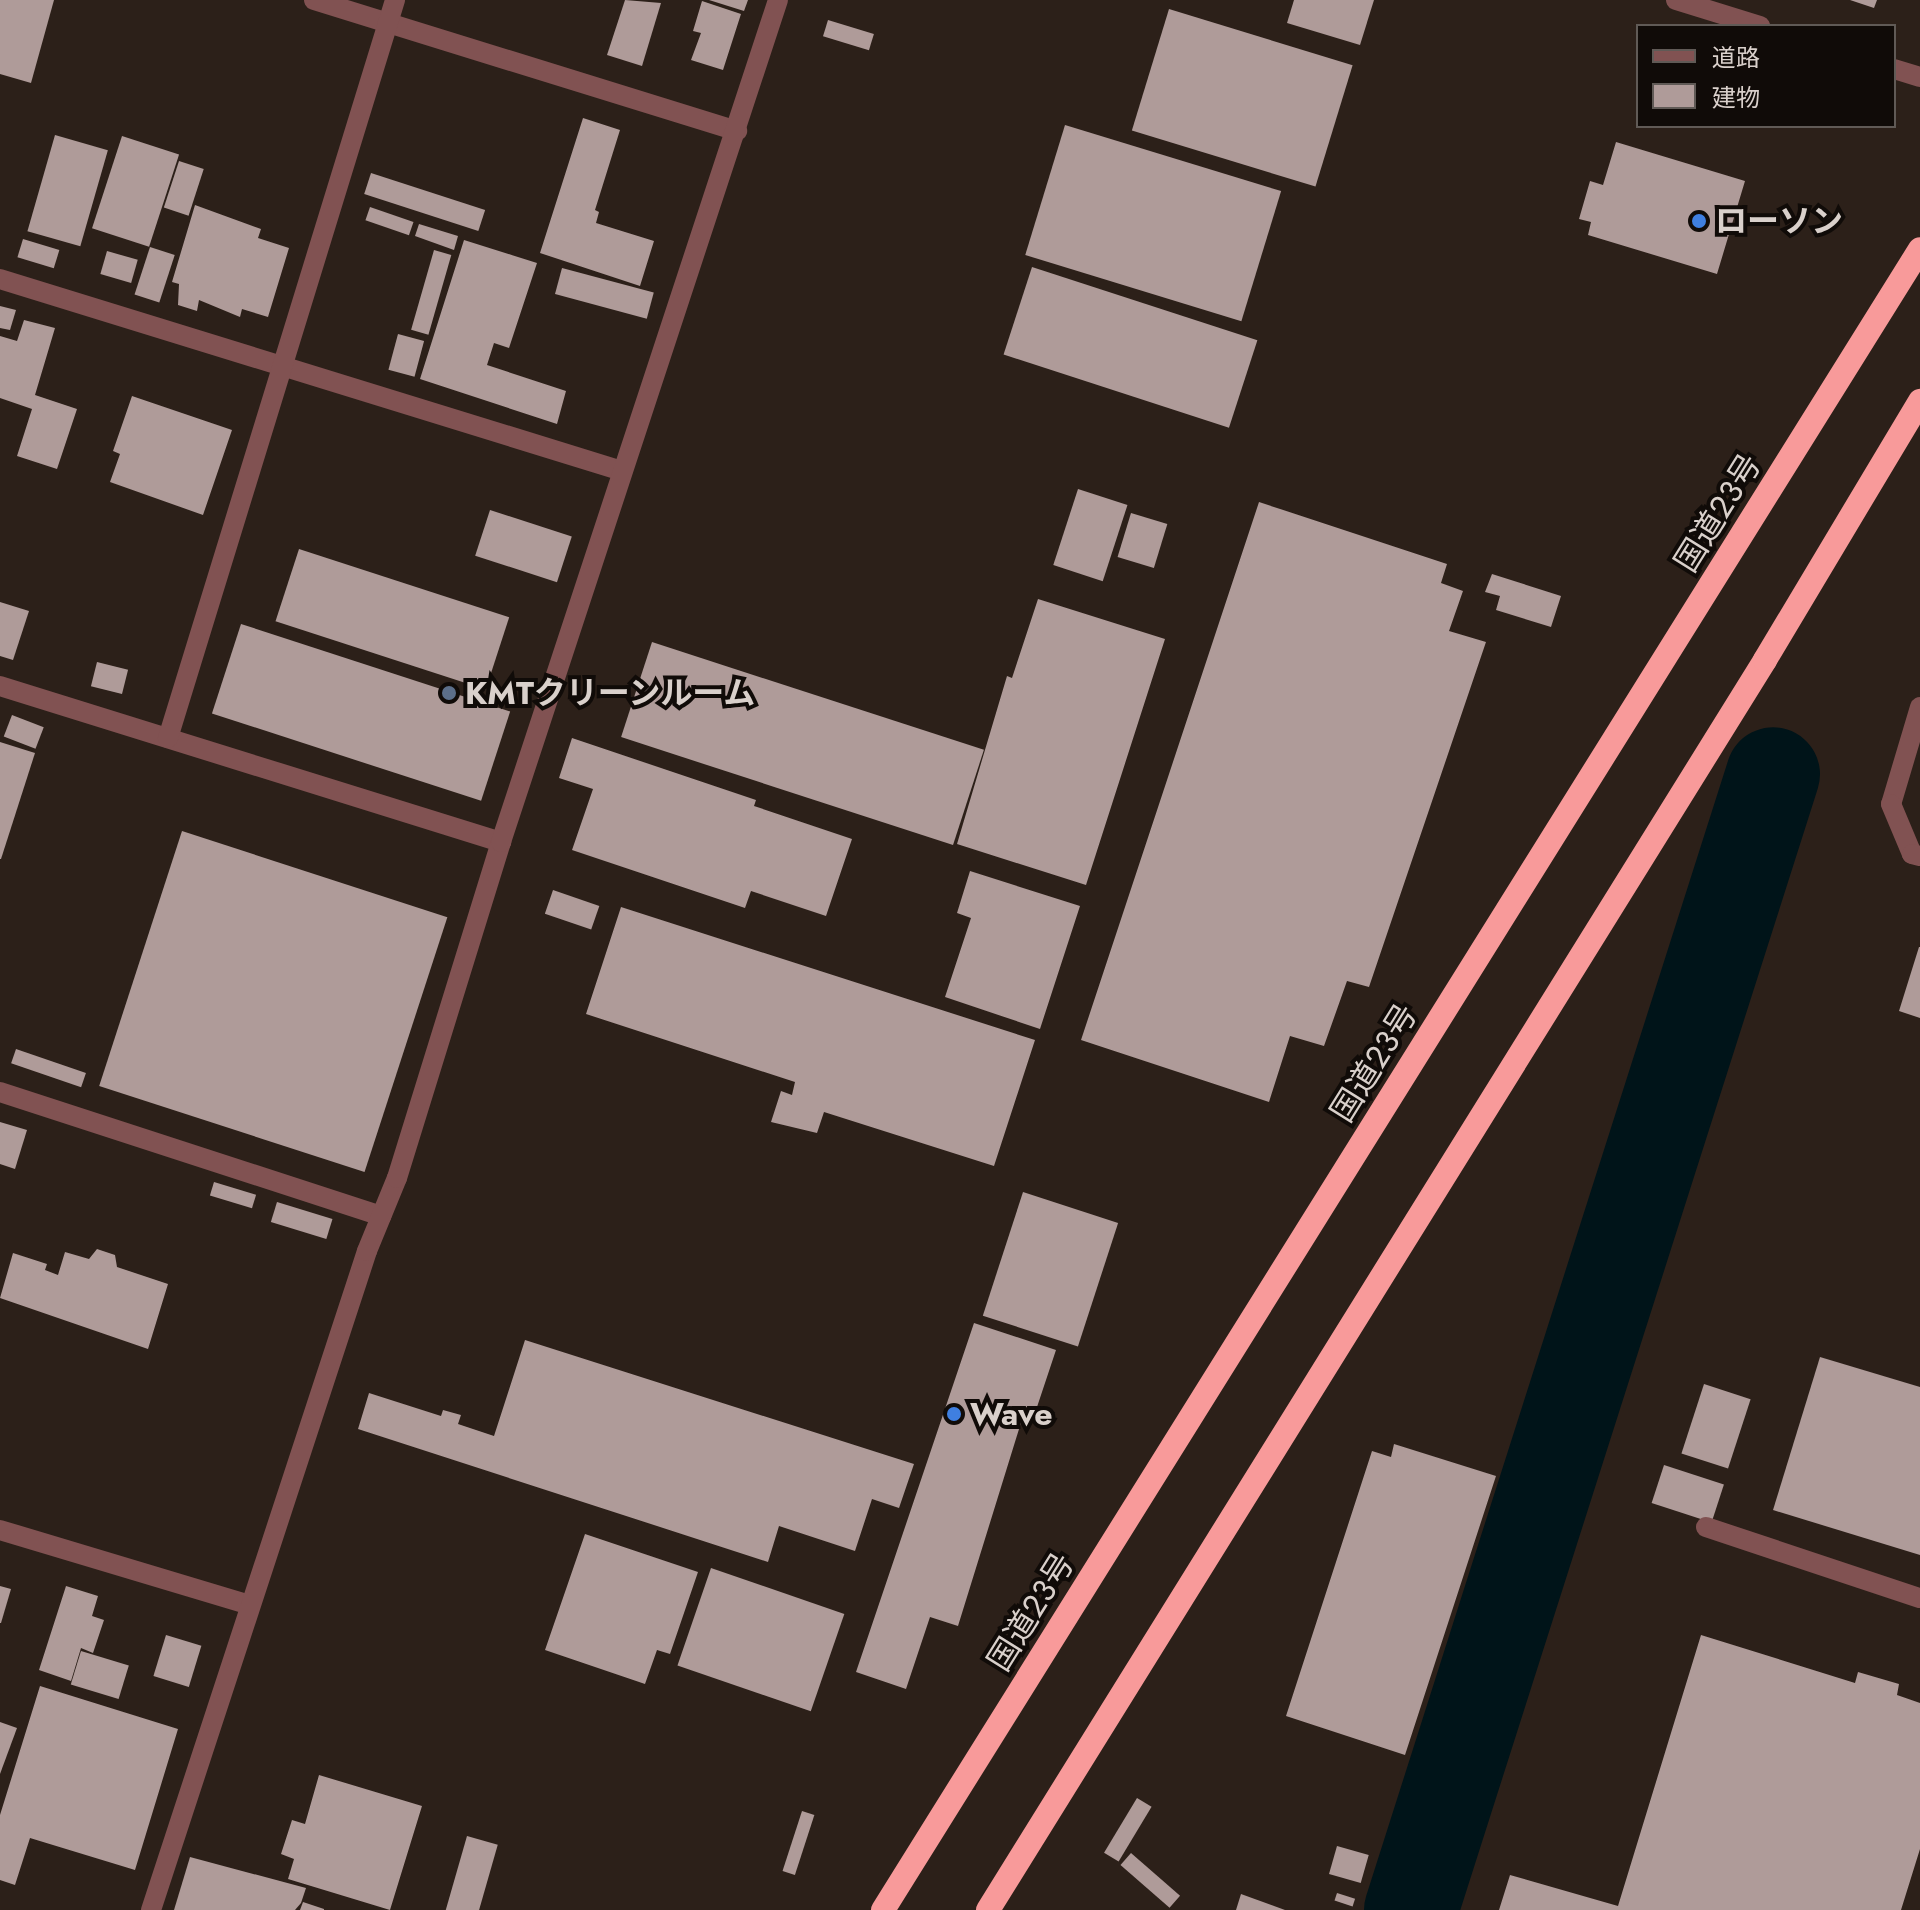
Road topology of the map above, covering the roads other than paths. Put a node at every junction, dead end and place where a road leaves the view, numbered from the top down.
1 (314, 0) edge
2 (395, 0) edge
3 (778, 0) edge
4 (1676, 0) edge
5 (388, 24) junction
6 (1754, 24) edge
7 (1896, 70) edge
8 (1920, 77) edge
9 (737, 131) junction
10 (1920, 249) edge
11 (0, 279) edge
12 (281, 365) junction
13 (1920, 401) edge
14 (622, 471) junction
15 (0, 686) edge
16 (1920, 707) edge
17 (168, 738) junction
18 (501, 842) junction
19 (1920, 856) edge
20 (0, 1092) edge
21 (381, 1216) junction
22 (1706, 1527) dead end
23 (0, 1530) edge
24 (1920, 1598) edge
25 (250, 1605) junction
26 (151, 1910) edge
27 (883, 1910) edge
28 (988, 1910) edge

1 - 5 street
2 - 5 street
3 - 9 street
4 - 6 street
5 - 9 street
5 - 12 street
7 - 8 street
9 - 14 street
10 - 27 highway, 国道23号
11 - 12 street
12 - 14 street
12 - 17 street
13 - 28 highway
14 - 18 street
15 - 17 street
16 - 19 street
17 - 18 street
18 - 21 street
20 - 21 street
21 - 25 street
22 - 24 street
23 - 25 street
25 - 26 street

